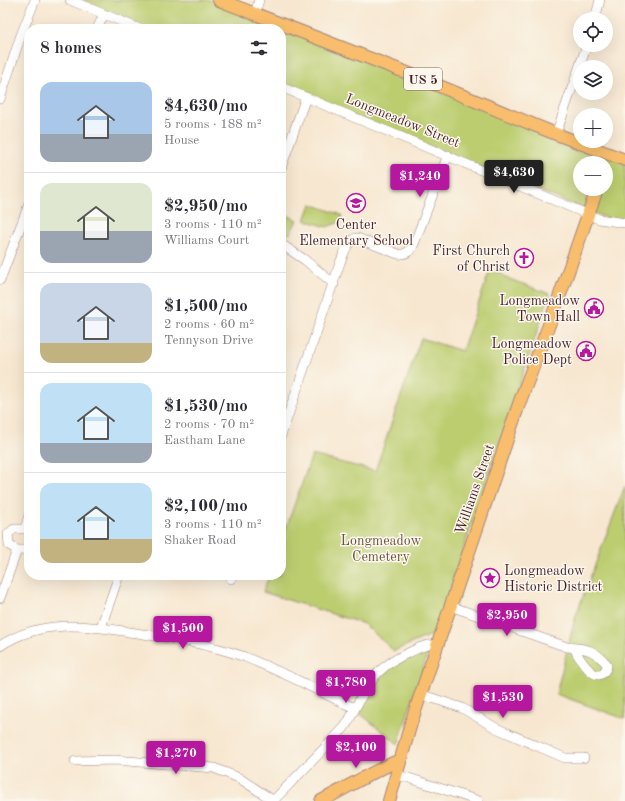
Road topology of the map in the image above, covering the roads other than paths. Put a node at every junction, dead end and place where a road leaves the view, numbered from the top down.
1 (35, 0) edge
2 (70, 0) edge
3 (219, 0) edge
4 (259, 0) edge
5 (600, 0) edge
6 (597, 12) edge
7 (104, 14) junction
8 (254, 14) junction
9 (25, 24) edge
10 (99, 24) edge
11 (128, 24) edge
12 (280, 24) edge
13 (286, 26) edge
14 (24, 28) edge
15 (585, 52) edge
16 (286, 89) edge
17 (306, 97) junction
18 (0, 99) edge
19 (556, 134) junction
20 (286, 154) edge
21 (448, 155) junction
22 (602, 156) edge
23 (613, 159) edge
24 (625, 160) edge
25 (594, 196) edge
26 (588, 214) junction
27 (24, 217) edge
28 (625, 223) edge
29 (286, 247) edge
30 (0, 280) edge
31 (334, 284) junction
32 (286, 421) edge
33 (24, 531) edge
34 (16, 550) junction
35 (24, 550) edge
36 (117, 580) edge
37 (0, 598) edge
38 (450, 606) junction
39 (101, 627) junction
40 (437, 645) junction
41 (0, 646) edge
42 (574, 648) dead end
43 (420, 694) junction
44 (355, 708) junction
45 (584, 758) dead end
46 (400, 760) junction
47 (75, 761) dead end
48 (396, 775) junction
49 (274, 801) edge
50 (321, 801) edge
51 (389, 801) edge
52 (478, 801) edge

1 - 9 street
2 - 7 street
3 - 8 main road, US 5
4 - 8 street
5 - 6 street
7 - 10 street
7 - 11 street
8 - 12 main road, US 5
13 - 19 main road, US 5
14 - 18 street
15 - 19 street
16 - 17 street, Longmeadow Street
17 - 20 street
17 - 21 street, Longmeadow Street
19 - 22 main road, US 5
21 - 26 street, Longmeadow Street
21 - 31 street
23 - 24 main road, US 5
25 - 26 main road, Williams Street
26 - 28 street, Longmeadow Street
26 - 38 main road, Williams Street
27 - 30 street
29 - 31 street
31 - 32 street
33 - 34 street
34 - 35 street
34 - 37 street
36 - 39 street
38 - 40 main road, Williams Street
38 - 42 street
39 - 41 street
39 - 44 street
40 - 43 main road, Williams Street
40 - 44 street
43 - 45 street
43 - 46 main road, Williams Street
44 - 49 street
46 - 48 main road, Williams Street
46 - 50 main road
47 - 49 street
48 - 51 main road, Williams Street
48 - 52 street

